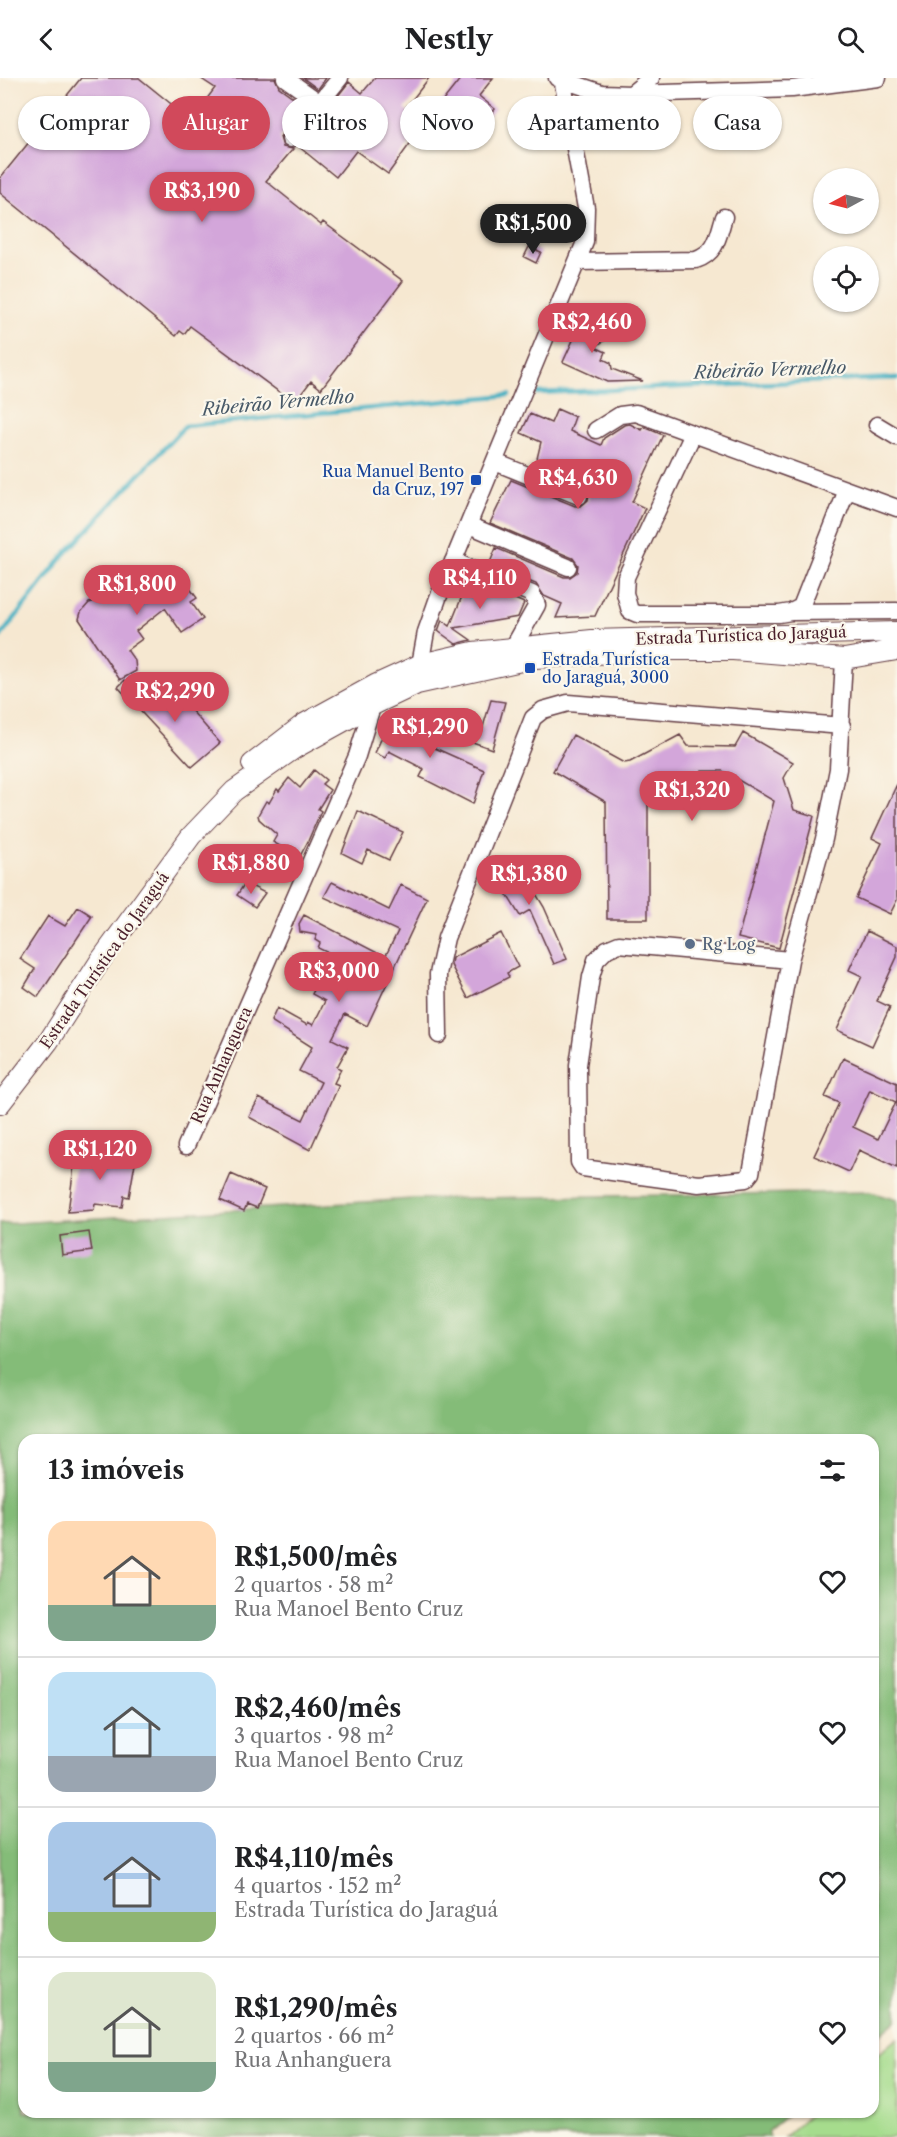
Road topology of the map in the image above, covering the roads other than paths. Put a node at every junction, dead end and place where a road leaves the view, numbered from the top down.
1 (285, 78) edge
2 (340, 78) edge
3 (651, 78) edge
4 (878, 78) edge
5 (560, 79) edge
6 (631, 94) junction
7 (310, 96) edge
8 (326, 96) edge
9 (724, 217) dead end
10 (578, 262) junction
11 (877, 425) dead end
12 (596, 430) dead end
13 (693, 434) junction
14 (897, 437) edge
15 (495, 462) junction
16 (847, 490) junction
17 (579, 496) dead end
18 (897, 508) edge
19 (468, 525) junction
20 (453, 561) junction
21 (568, 567) dead end
22 (897, 611) edge
23 (792, 612) junction
24 (848, 632) junction
25 (897, 632) edge
26 (514, 646) junction
27 (897, 650) edge
28 (843, 659) junction
29 (419, 674) junction
30 (377, 684) junction
31 (373, 705) junction
32 (842, 726) junction
33 (234, 791) junction
34 (790, 960) junction
35 (439, 1035) dead end
36 (0, 1104) edge
37 (186, 1146) dead end

1 - 7 street
2 - 8 street
3 - 6 street
4 - 6 street
5 - 6 street
5 - 10 street
9 - 10 street
10 - 15 street
11 - 14 street
12 - 13 street
13 - 16 street
13 - 23 street
15 - 17 street
15 - 19 street
16 - 18 street
16 - 23 street
19 - 20 street
19 - 21 street
20 - 26 street
20 - 29 street
22 - 23 street
24 - 25 main road, Estrada Turística do Jaraguá
24 - 26 main road, Estrada Turística do Jaraguá
24 - 28 main road
26 - 29 main road, Estrada Turística do Jaraguá
27 - 28 main road, Estrada Turística do Jaraguá
28 - 29 main road, Estrada Turística do Jaraguá
28 - 32 street
29 - 30 main road, Estrada Turística do Jaraguá
29 - 31 main road, Estrada Turística do Jaraguá
30 - 31 street, Rua Anhanguera
30 - 33 main road, Estrada Turística do Jaraguá
31 - 33 main road, Estrada Turística do Jaraguá
31 - 37 street, Rua Anhanguera
32 - 34 street
32 - 35 street
33 - 36 main road, Estrada Turística do Jaraguá
34 - 34 street

